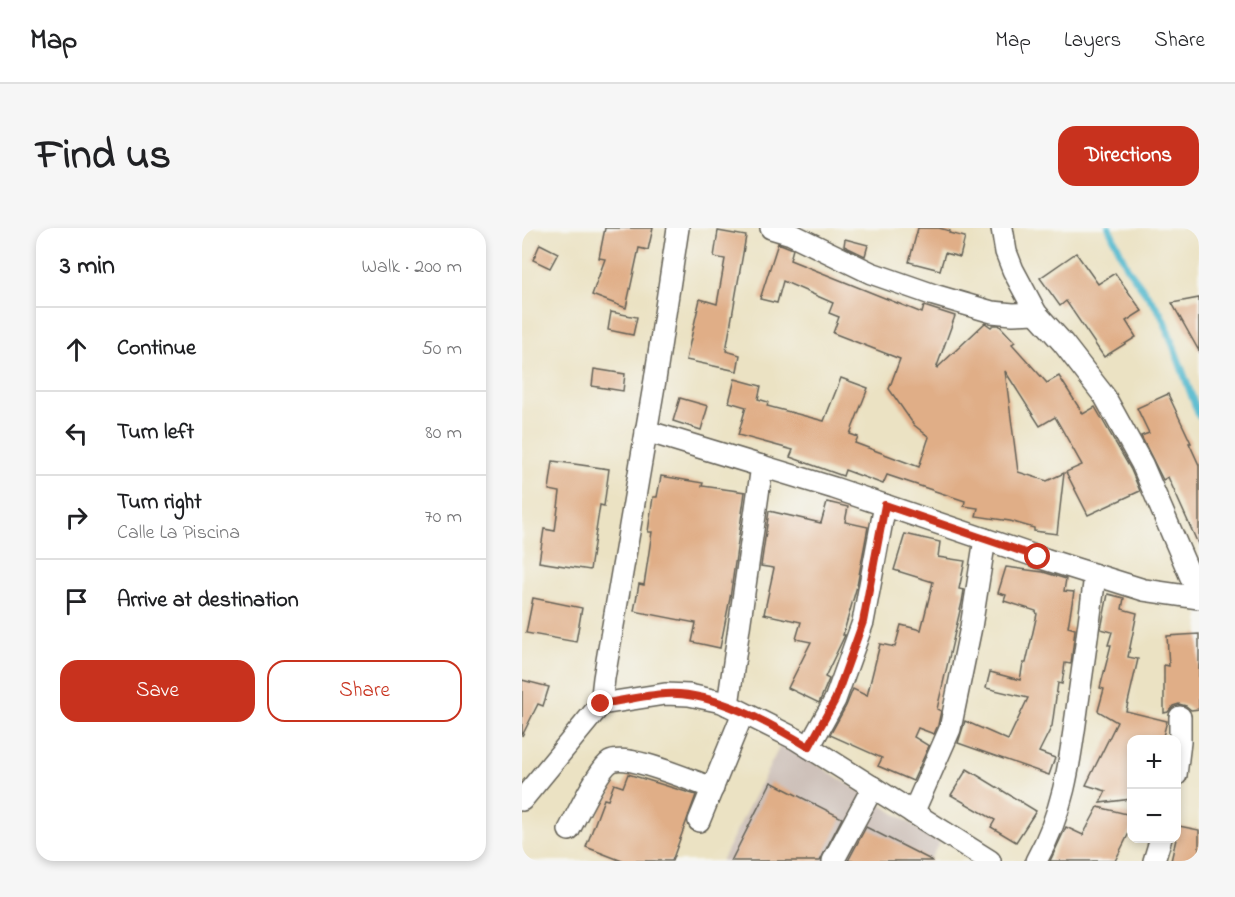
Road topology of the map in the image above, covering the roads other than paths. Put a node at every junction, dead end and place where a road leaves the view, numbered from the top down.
1 (678, 228) edge
2 (771, 228) edge
3 (1002, 228) edge
4 (1036, 313) junction
5 (646, 431) junction
6 (762, 466) junction
7 (885, 505) junction
8 (985, 539) junction
9 (1095, 575) junction
10 (1199, 597) edge
11 (601, 704) junction
12 (736, 709) junction
13 (1180, 717) dead end
14 (1180, 735) edge
15 (809, 747) junction
16 (873, 787) junction
17 (713, 788) junction
18 (522, 800) edge
19 (913, 813) junction
20 (699, 821) dead end
21 (569, 830) dead end
22 (1159, 843) edge
23 (833, 861) edge
24 (990, 861) edge
25 (1036, 861) edge
26 (1154, 861) edge

1 - 5 street
2 - 4 street
3 - 4 street
4 - 10 street
5 - 6 street
5 - 11 street
6 - 7 street
6 - 12 street
7 - 8 street
7 - 15 street
8 - 9 street
8 - 19 street
9 - 10 street
9 - 25 street
11 - 12 street
11 - 18 street
12 - 15 street
12 - 17 street
13 - 14 street
15 - 16 street
16 - 19 street
16 - 23 street
17 - 20 street
17 - 21 street
19 - 24 street
22 - 26 street

